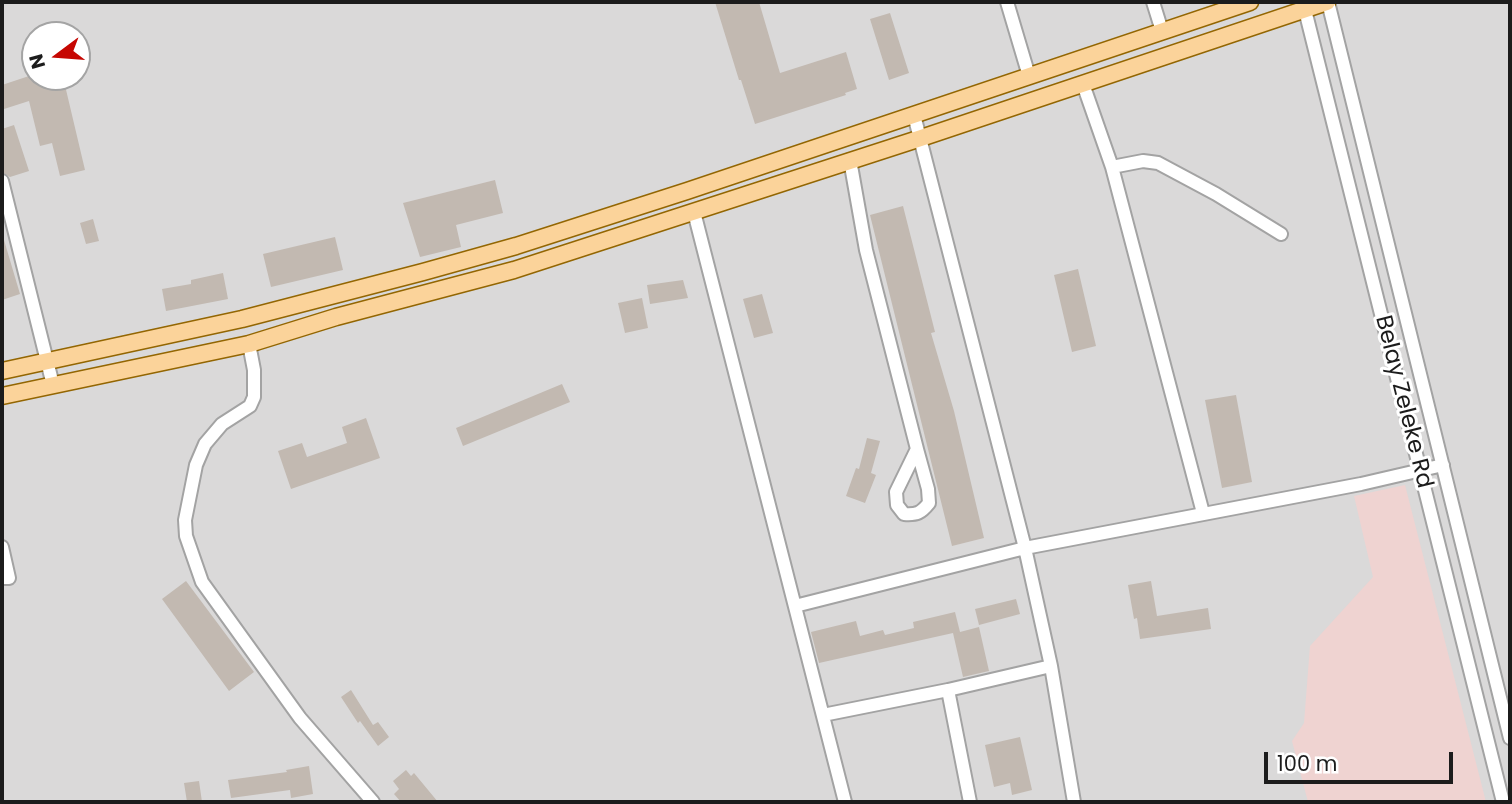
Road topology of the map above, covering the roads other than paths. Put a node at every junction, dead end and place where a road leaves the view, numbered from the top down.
1 (1007, 2) edge
2 (1153, 2) edge
3 (1250, 2) edge
4 (1328, 2) edge
5 (1304, 5) edge
6 (1162, 31) junction
7 (1029, 76) junction
8 (1083, 83) junction
9 (914, 115) junction
10 (921, 138) junction
11 (850, 160) junction
12 (1112, 167) junction
13 (2, 181) edge
14 (642, 205) junction
15 (694, 212) junction
16 (648, 225) junction
17 (1281, 234) dead end
18 (249, 344) junction
19 (48, 361) junction
20 (2, 372) edge
21 (53, 385) junction
22 (2, 396) edge
23 (917, 449) junction
24 (1443, 465) junction
25 (1421, 471) junction
26 (1203, 513) junction
27 (2, 547) edge
28 (1024, 548) junction
29 (2, 578) edge
30 (795, 606) junction
31 (1051, 666) junction
32 (948, 690) junction
33 (823, 715) junction
34 (1510, 738) edge
35 (373, 802) edge
36 (845, 802) edge
37 (970, 802) edge
38 (1074, 802) edge
39 (1503, 802) edge

1 - 7 street
2 - 6 street
3 - 6 main road
4 - 5 main road
4 - 24 street, Belay Zeleke Rd
5 - 8 main road
5 - 25 street, Belay Zeleke Rd
6 - 7 main road
7 - 9 main road
8 - 10 main road
8 - 12 street
9 - 10 street
9 - 14 main road
10 - 11 main road
10 - 28 street
11 - 15 main road
11 - 23 street
12 - 17 street
12 - 26 street
13 - 19 street
14 - 16 main road
14 - 19 main road
15 - 16 main road
15 - 30 street
16 - 18 main road
18 - 21 main road
18 - 35 street
19 - 20 main road
19 - 21 street
21 - 22 main road
23 - 23 street
24 - 25 street
24 - 34 street, Belay Zeleke Rd
25 - 26 street
25 - 39 street, Belay Zeleke Rd
26 - 28 street
27 - 29 street
28 - 30 street
28 - 31 street
30 - 33 street
31 - 32 street
31 - 38 street
32 - 33 street
32 - 37 street
33 - 36 street

